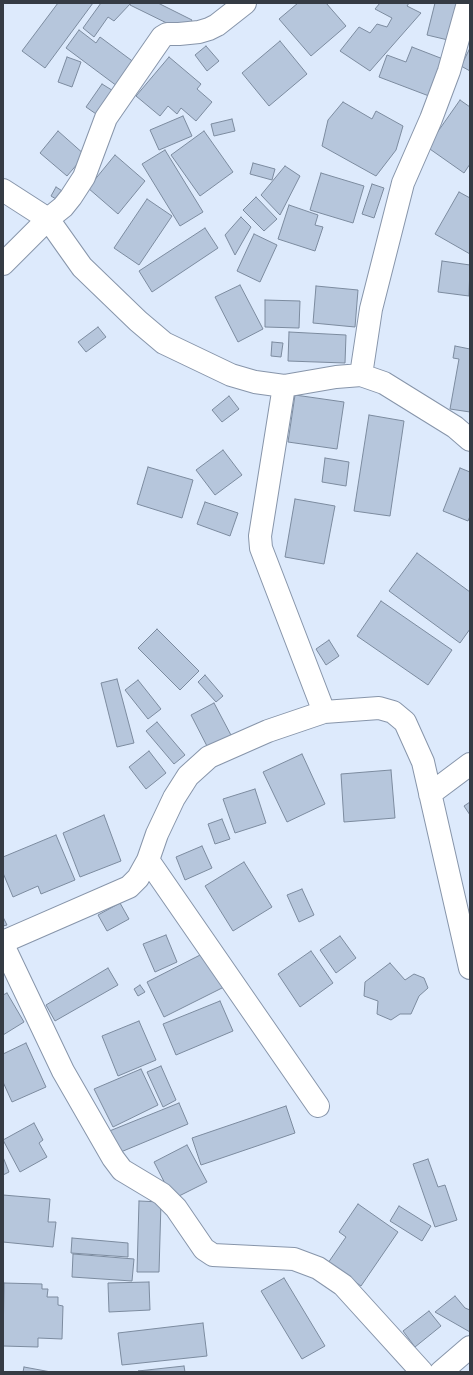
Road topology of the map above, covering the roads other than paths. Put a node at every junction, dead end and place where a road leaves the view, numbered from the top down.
1 (245, 3) edge
2 (468, 3) edge
3 (3, 190) edge
4 (48, 218) junction
5 (3, 264) edge
6 (361, 375) junction
7 (284, 386) junction
8 (470, 440) edge
9 (324, 712) junction
10 (470, 764) edge
11 (430, 794) junction
12 (148, 860) junction
13 (3, 942) edge
14 (3, 945) edge
15 (470, 968) edge
16 (318, 1106) dead end
17 (470, 1347) edge
18 (422, 1372) edge
19 (441, 1372) edge

1 - 4 street
2 - 6 street
3 - 4 street
4 - 5 street
4 - 7 street
6 - 7 street
6 - 8 street
7 - 9 street
9 - 11 street
9 - 12 street
10 - 11 street
11 - 15 street
12 - 13 street
12 - 16 street
14 - 18 street
17 - 19 street

